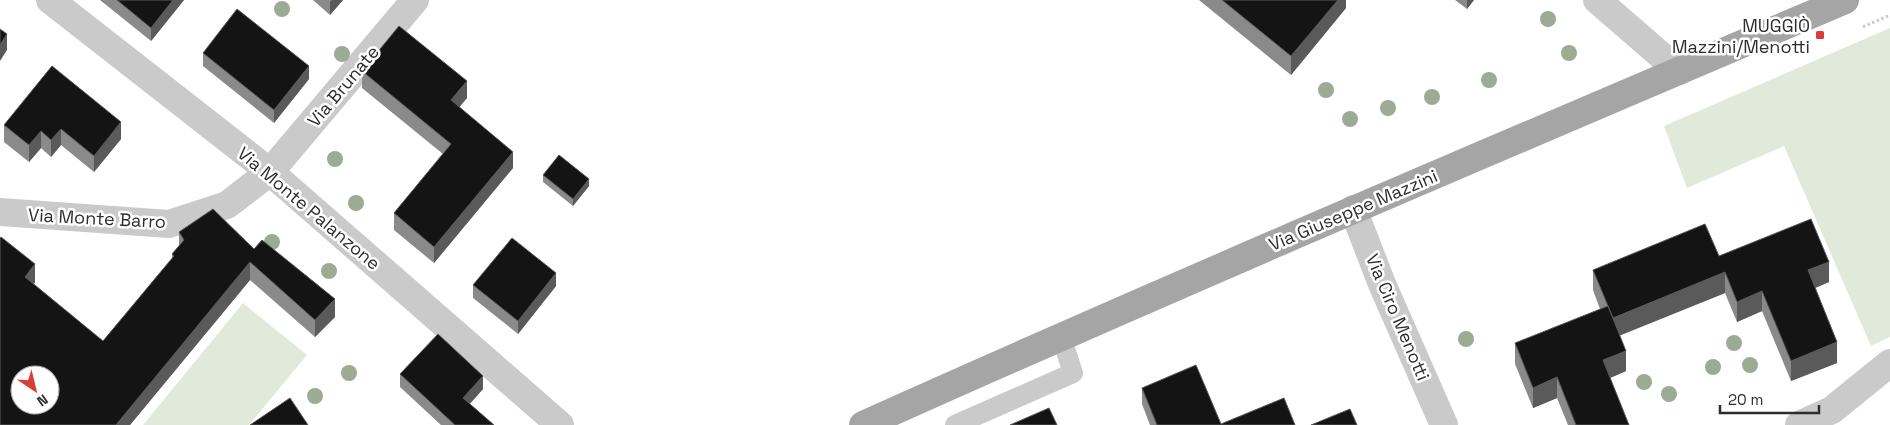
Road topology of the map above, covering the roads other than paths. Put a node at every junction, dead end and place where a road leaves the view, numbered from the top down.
1 (50, 0) edge
2 (415, 0) edge
3 (1598, 0) edge
4 (1845, 0) edge
5 (1679, 71) junction
6 (270, 172) junction
7 (1352, 209) junction
8 (0, 212) edge
9 (1061, 336) junction
10 (1890, 363) edge
11 (560, 425) edge
12 (863, 425) edge
13 (955, 425) edge
14 (1444, 425) edge
15 (1799, 425) edge

1 - 6 street, Via Monte Palanzone
2 - 6 street, Via Brunate
3 - 5 street
4 - 5 main road, Via Giuseppe Mazzini
5 - 7 main road, Via Giuseppe Mazzini
6 - 8 street, Via Monte Barro
6 - 11 street, Via Monte Palanzone
7 - 9 main road, Via Giuseppe Mazzini
7 - 14 street, Via Ciro Menotti
9 - 12 main road, Via Giuseppe Mazzini
9 - 13 lane
10 - 15 street

